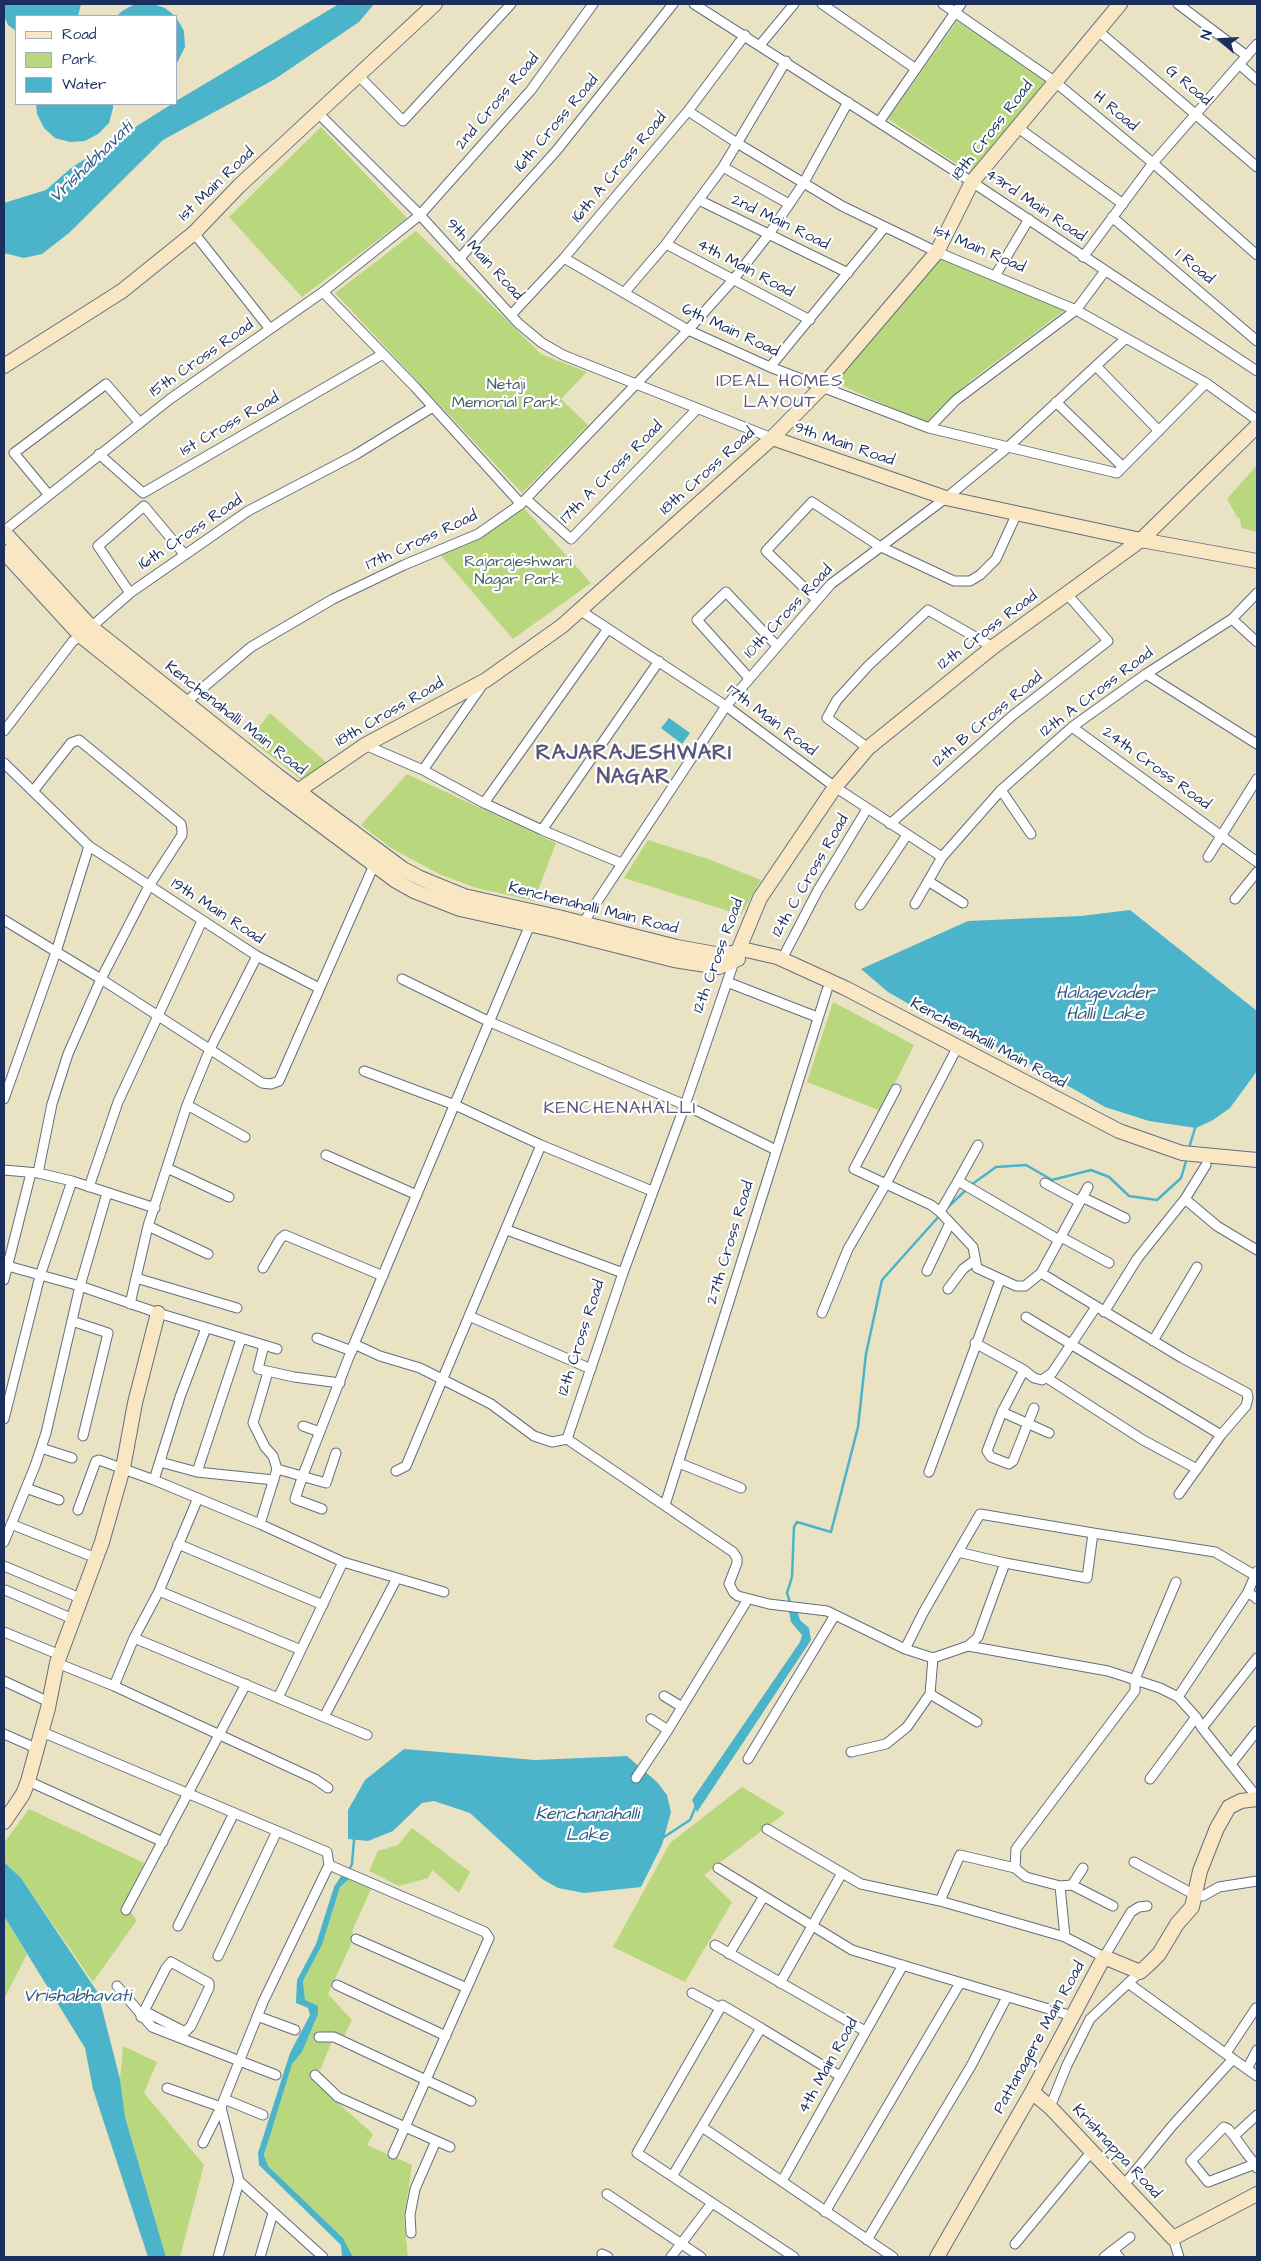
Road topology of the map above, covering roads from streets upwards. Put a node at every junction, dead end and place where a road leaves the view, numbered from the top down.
1 (435, 4) edge
2 (511, 4) edge
3 (593, 4) edge
4 (673, 4) edge
5 (694, 4) edge
6 (794, 4) edge
7 (822, 4) edge
8 (943, 4) edge
9 (962, 4) edge
10 (1120, 4) edge
11 (1178, 4) edge
12 (956, 13) junction
13 (1097, 30) junction
14 (745, 35) junction
15 (1257, 44) edge
16 (760, 45) junction
17 (1247, 56) junction
18 (786, 60) junction
19 (1240, 65) junction
20 (916, 69) junction
21 (357, 74) junction
22 (1257, 80) edge
23 (1054, 81) junction
24 (848, 102) junction
25 (688, 110) junction
26 (318, 113) junction
27 (1197, 114) junction
28 (879, 122) junction
29 (1017, 127) junction
30 (737, 143) junction
31 (1153, 163) junction
32 (722, 167) junction
33 (1257, 167) edge
34 (972, 182) junction
35 (803, 184) junction
36 (699, 200) junction
37 (789, 204) junction
38 (1123, 204) junction
39 (420, 216) junction
40 (1112, 217) junction
41 (1029, 219) junction
42 (885, 228) junction
43 (194, 233) junction
44 (769, 234) junction
45 (666, 244) junction
46 (937, 252) junction
47 (1257, 256) edge
48 (1084, 257) junction
49 (564, 258) junction
50 (459, 259) junction
51 (1105, 271) junction
52 (848, 273) junction
53 (995, 276) junction
54 (732, 280) junction
55 (323, 292) junction
56 (624, 294) junction
57 (1076, 310) junction
58 (511, 315) junction
59 (810, 320) junction
60 (270, 329) junction
61 (688, 330) junction
62 (1125, 339) junction
63 (1257, 341) edge
64 (383, 354) junction
65 (4, 366) edge
66 (1096, 366) junction
67 (770, 367) junction
68 (1257, 371) edge
69 (1206, 383) junction
70 (635, 385) junction
71 (822, 387) junction
72 (1056, 402) junction
73 (433, 407) junction
74 (697, 409) junction
75 (1257, 420) edge
76 (140, 423) junction
77 (1257, 426) edge
78 (929, 428) junction
79 (1158, 431) junction
80 (772, 438) junction
81 (1007, 448) junction
82 (99, 454) junction
83 (1123, 467) junction
84 (48, 494) junction
85 (946, 498) junction
86 (523, 502) junction
87 (1017, 513) junction
88 (4, 532) edge
89 (1141, 540) junction
90 (880, 546) junction
91 (4, 552) edge
92 (185, 555) junction
93 (1257, 561) edge
94 (130, 593) junction
95 (1257, 593) edge
96 (1067, 594) junction
97 (817, 600) junction
98 (581, 612) junction
99 (1232, 619) junction
100 (607, 630) junction
101 (86, 632) junction
102 (1257, 642) edge
103 (777, 646) junction
104 (993, 648) junction
105 (658, 661) junction
106 (1146, 674) junction
107 (749, 678) junction
108 (486, 680) junction
109 (186, 703) junction
110 (726, 706) junction
111 (1072, 726) junction
112 (4, 731) edge
113 (1257, 744) edge
114 (365, 745) junction
115 (868, 748) junction
116 (4, 763) edge
117 (422, 770) junction
118 (1257, 779) edge
119 (834, 787) junction
120 (34, 790) junction
121 (1001, 790) junction
122 (292, 795) junction
123 (484, 803) junction
124 (867, 809) junction
125 (890, 824) junction
126 (542, 830) junction
127 (1032, 834) dead end
128 (907, 835) junction
129 (1222, 835) junction
130 (89, 846) junction
131 (942, 857) junction
132 (1208, 857) dead end
133 (1257, 862) edge
134 (621, 863) junction
135 (374, 865) junction
136 (1257, 872) edge
137 (928, 881) junction
138 (149, 886) junction
139 (1235, 899) dead end
140 (963, 903) dead end
141 (915, 904) dead end
142 (860, 905) dead end
143 (533, 918) junction
144 (4, 920) edge
145 (202, 921) junction
146 (583, 923) junction
147 (56, 952) junction
148 (736, 955) junction
149 (257, 956) junction
150 (782, 959) junction
151 (101, 979) junction
152 (402, 979) dead end
153 (727, 982) junction
154 (319, 988) junction
155 (827, 990) junction
156 (157, 1016) junction
157 (817, 1017) junction
158 (490, 1022) junction
159 (210, 1049) junction
160 (955, 1052) junction
161 (364, 1071) dead end
162 (896, 1089) dead end
163 (4, 1099) edge
164 (187, 1105) junction
165 (455, 1105) junction
166 (685, 1105) junction
167 (245, 1137) dead end
168 (541, 1144) junction
169 (978, 1144) dead end
170 (776, 1150) junction
171 (326, 1155) dead end
172 (1191, 1160) junction
173 (1257, 1160) edge
174 (167, 1168) junction
175 (1257, 1169) edge
176 (4, 1170) edge
177 (34, 1173) junction
178 (72, 1180) junction
179 (958, 1180) junction
180 (1045, 1183) dead end
181 (886, 1184) junction
182 (1088, 1186) dead end
183 (89, 1187) junction
184 (652, 1191) junction
185 (107, 1193) junction
186 (417, 1195) junction
187 (229, 1197) dead end
188 (1081, 1199) junction
189 (1185, 1199) junction
190 (155, 1208) junction
191 (940, 1212) junction
192 (1125, 1218) dead end
193 (949, 1222) junction
194 (148, 1226) junction
195 (507, 1230) junction
196 (1060, 1238) junction
197 (1257, 1250) edge
198 (208, 1254) dead end
199 (975, 1260) junction
200 (1109, 1263) dead end
201 (6, 1266) edge
202 (1197, 1267) dead end
203 (263, 1268) dead end
204 (927, 1271) dead end
205 (622, 1273) junction
206 (1041, 1273) junction
207 (40, 1276) junction
208 (383, 1276) junction
209 (136, 1278) junction
210 (4, 1280) edge
211 (1000, 1280) junction
212 (80, 1286) junction
213 (948, 1290) dead end
214 (130, 1304) junction
215 (237, 1308) dead end
216 (1100, 1309) junction
217 (158, 1313) junction
218 (822, 1313) dead end
219 (469, 1316) junction
220 (1026, 1317) dead end
221 (72, 1321) junction
222 (206, 1328) junction
223 (317, 1338) dead end
224 (241, 1339) junction
225 (1153, 1341) junction
226 (975, 1343) junction
227 (1071, 1344) junction
228 (264, 1345) junction
229 (353, 1347) junction
230 (276, 1349) dead end
231 (591, 1369) junction
232 (1024, 1370) junction
233 (268, 1372) junction
234 (1046, 1378) junction
235 (443, 1381) junction
236 (340, 1383) junction
237 (1034, 1408) dead end
238 (1002, 1412) junction
239 (4, 1419) edge
240 (1026, 1423) junction
241 (303, 1426) dead end
242 (320, 1432) junction
243 (1049, 1433) dead end
244 (1221, 1435) junction
245 (83, 1436) dead end
246 (567, 1439) junction
247 (41, 1448) junction
248 (336, 1453) dead end
249 (72, 1458) dead end
250 (160, 1462) junction
251 (679, 1463) junction
252 (123, 1468) junction
253 (277, 1469) junction
254 (1197, 1469) junction
255 (396, 1471) dead end
256 (197, 1472) junction
257 (929, 1472) dead end
258 (303, 1475) junction
259 (154, 1480) junction
260 (274, 1480) junction
261 (26, 1488) junction
262 (741, 1488) dead end
263 (1178, 1494) dead end
264 (198, 1498) junction
265 (59, 1500) dead end
266 (664, 1505) junction
267 (322, 1509) dead end
268 (78, 1510) dead end
269 (11, 1524) junction
270 (260, 1524) junction
271 (1093, 1533) junction
272 (4, 1542) edge
273 (178, 1544) junction
274 (958, 1552) junction
275 (96, 1558) junction
276 (343, 1562) junction
277 (1005, 1563) junction
278 (4, 1566) edge
279 (1256, 1573) edge
280 (397, 1578) junction
281 (1176, 1582) dead end
282 (6, 1590) dead end
283 (159, 1591) junction
284 (444, 1592) dead end
285 (1248, 1592) junction
286 (80, 1598) junction
287 (748, 1599) junction
288 (1257, 1599) edge
289 (322, 1605) junction
290 (835, 1615) junction
291 (72, 1619) junction
292 (4, 1632) edge
293 (134, 1638) junction
294 (968, 1646) junction
295 (905, 1649) junction
296 (301, 1650) junction
297 (933, 1658) junction
298 (1257, 1658) edge
299 (58, 1659) junction
300 (1135, 1679) junction
301 (4, 1681) edge
302 (246, 1684) junction
303 (114, 1686) junction
304 (930, 1694) junction
305 (664, 1696) dead end
306 (1178, 1697) junction
307 (278, 1698) junction
308 (49, 1702) junction
309 (682, 1707) junction
310 (324, 1717) junction
311 (1196, 1717) junction
312 (651, 1718) dead end
313 (977, 1722) dead end
314 (1202, 1728) junction
315 (668, 1730) junction
316 (42, 1732) junction
317 (1257, 1732) edge
318 (4, 1734) edge
319 (219, 1734) junction
320 (367, 1735) dead end
321 (38, 1749) junction
322 (852, 1752) dead end
323 (748, 1759) dead end
324 (1231, 1764) junction
325 (636, 1778) dead end
326 (1150, 1779) dead end
327 (28, 1781) junction
328 (328, 1788) dead end
329 (189, 1794) junction
330 (1257, 1798) edge
331 (234, 1813) junction
332 (4, 1822) edge
333 (767, 1829) dead end
334 (277, 1831) junction
335 (163, 1842) junction
336 (1134, 1862) dead end
337 (329, 1865) junction
338 (718, 1868) dead end
339 (1015, 1868) junction
340 (1083, 1868) dead end
341 (842, 1873) junction
342 (1257, 1881) edge
343 (1072, 1885) junction
344 (1060, 1886) junction
345 (1195, 1895) junction
346 (764, 1896) junction
347 (940, 1901) junction
348 (1113, 1906) dead end
349 (1147, 1906) dead end
350 (126, 1910) dead end
351 (178, 1926) dead end
352 (812, 1926) junction
353 (1065, 1937) junction
354 (356, 1939) dead end
355 (715, 1945) dead end
356 (729, 1954) junction
357 (218, 1956) dead end
358 (1104, 1957) junction
359 (902, 1965) junction
360 (1140, 1972) junction
361 (780, 1983) junction
362 (960, 1983) junction
363 (1128, 1983) junction
364 (337, 1985) dead end
365 (117, 1986) dead end
366 (467, 1988) junction
367 (692, 1993) dead end
368 (1007, 1997) junction
369 (720, 2008) junction
370 (1256, 2008) dead end
371 (143, 2014) junction
372 (257, 2016) junction
373 (1072, 2016) junction
374 (761, 2028) junction
375 (295, 2030) dead end
376 (865, 2031) junction
377 (446, 2036) junction
378 (319, 2037) dead end
379 (1257, 2050) edge
380 (1229, 2056) junction
381 (239, 2061) junction
382 (1247, 2070) junction
383 (276, 2075) dead end
384 (315, 2075) dead end
385 (840, 2076) junction
386 (1257, 2076) edge
387 (426, 2080) junction
388 (167, 2088) dead end
389 (1032, 2092) junction
390 (471, 2101) dead end
391 (222, 2103) junction
392 (1050, 2107) junction
393 (263, 2115) dead end
394 (1257, 2115) edge
395 (405, 2127) junction
396 (702, 2127) junction
397 (1234, 2136) junction
398 (436, 2140) junction
399 (203, 2143) dead end
400 (450, 2146) dead end
401 (1092, 2152) junction
402 (393, 2154) dead end
403 (1256, 2165) edge
404 (673, 2175) junction
405 (239, 2181) junction
406 (782, 2182) junction
407 (1124, 2185) junction
408 (607, 2194) dead end
409 (1257, 2194) edge
410 (712, 2203) junction
411 (825, 2212) junction
412 (273, 2213) junction
413 (411, 2233) dead end
414 (1130, 2237) dead end
415 (1173, 2238) junction
416 (867, 2240) junction
417 (681, 2243) junction
418 (1015, 2244) dead end
419 (1116, 2254) edge
420 (317, 2255) edge
421 (218, 2257) edge
422 (260, 2257) edge
423 (671, 2257) edge
424 (701, 2257) edge
425 (794, 2257) edge
426 (893, 2257) edge
427 (937, 2257) edge
428 (1104, 2257) edge
429 (1179, 2257) edge

1 - 21 street, 1st Main Road
2 - 21 street
3 - 39 street, 2nd Cross Road
4 - 50 street, 16th Cross Road
5 - 14 street, 43rd Main Road
6 - 16 street
7 - 20 street
8 - 12 street, H Road
9 - 12 street
10 - 13 street, 18th Cross Road
11 - 17 street
12 - 20 street
12 - 23 street, H Road
13 - 23 street, 18th Cross Road
13 - 27 street, G Road
14 - 16 street, 43rd Main Road
14 - 25 street, 16th A Cross Road
15 - 17 street
16 - 18 street, 43rd Main Road
17 - 19 street
18 - 24 street, 43rd Main Road
18 - 30 street
19 - 22 street
19 - 27 street
20 - 28 street
21 - 26 street, 1st Main Road
23 - 29 street, 18th Cross Road
23 - 31 street, H Road
24 - 28 street, 43rd Main Road
24 - 35 street, 17th Cross Road
25 - 30 street, 1st Main Road
25 - 49 street, 16th A Cross Road
26 - 39 street, 9th Main Road
26 - 43 street, 1st Main Road
27 - 31 street
27 - 33 street, G Road
28 - 34 street, 43rd Main Road
29 - 34 street, 18th Cross Road
29 - 38 street
30 - 32 street
30 - 35 street, 1st Main Road
31 - 38 street
31 - 47 street, H Road
32 - 36 street
32 - 37 street
34 - 41 street, 43rd Main Road
34 - 46 street, 18th Cross Road
35 - 37 street, 17th Cross Road
35 - 42 street, 1st Main Road
36 - 44 street, 2nd Main Road
36 - 45 street
37 - 44 street, 17th Cross Road
38 - 40 street
39 - 50 street, 9th Main Road
39 - 55 street, 15th Cross Road
40 - 48 street
40 - 63 street, I Road
41 - 48 street, 43rd Main Road
41 - 53 street
42 - 46 street, 1st Main Road
42 - 52 street
43 - 60 street
43 - 65 street, 1st Main Road
44 - 52 street, 2nd Main Road
44 - 54 street, 17th Cross Road
45 - 54 street, 4th Main Road
45 - 56 street
46 - 53 street, 1st Main Road
46 - 71 street, 18th Cross Road
48 - 51 street, 43rd Main Road
49 - 56 street, 6th Main Road
49 - 58 street, 16th A Cross Road
50 - 58 street, 9th Main Road
51 - 57 street
51 - 68 street, 43rd Main Road
52 - 59 street
53 - 57 street, 1st Main Road
54 - 59 street, 4th Main Road
54 - 61 street, 17th Cross Road
55 - 60 street, 15th Cross Road
55 - 64 street
56 - 61 street, 6th Main Road
57 - 62 street, 1st Main Road
57 - 78 street
58 - 70 street, 9th Main Road
59 - 67 street
60 - 76 street, 15th Cross Road
61 - 67 street, 6th Main Road
61 - 70 street, 17th Cross Road
62 - 66 street, 10th Cross Road
62 - 69 street, 1st Main Road
64 - 73 street
64 - 82 street, 1st Cross Road
66 - 72 street, 10th Cross Road
66 - 79 street
67 - 71 street, 6th Main Road
69 - 75 street, 1st Main Road
69 - 79 street
70 - 74 street, 9th Main Road
70 - 86 street, 17th Cross Road
71 - 78 street, 6th Main Road
71 - 80 street, 18th Cross Road
72 - 81 street, 10th Cross Road
72 - 83 street
73 - 86 street
73 - 92 street, 16th Cross Road
74 - 80 street, 9th Main Road
74 - 86 street, 17th A Cross Road
76 - 82 street, 15th Cross Road
76 - 84 street
77 - 89 street, 12th Cross Road
78 - 81 street, 6th Main Road
79 - 83 street
80 - 85 street, 9th Main Road
80 - 98 street, 18th Cross Road
81 - 83 street, 6th Main Road
81 - 85 street, 10th Cross Road
82 - 84 street, 15th Cross Road
84 - 88 street, 15th Cross Road
85 - 87 street, 9th Main Road
85 - 90 street, 10th Cross Road
86 - 109 street, 17th Cross Road
87 - 89 street, 9th Main Road
87 - 90 street
88 - 101 street, Kenchenahalli Main Road
89 - 93 street, 9th Main Road
89 - 96 street, 12th Cross Road
90 - 97 street, 10th Cross Road
90 - 97 street
91 - 101 street, Kenchenahalli Main Road
92 - 94 street, 16th Cross Road
92 - 94 street
94 - 101 street, 16th Cross Road
95 - 99 street, 12th A Cross Road
96 - 104 street, 12th Cross Road
96 - 125 street, 12th B Cross Road
97 - 103 street, 10th Cross Road
98 - 100 street, 17th Main Road
98 - 108 street, 18th Cross Road
99 - 102 street
99 - 106 street, 12th A Cross Road
100 - 105 street, 17th Main Road
100 - 123 street
101 - 109 street, Kenchenahalli Main Road
101 - 112 street, 16th Cross Road
101 - 122 street, Kenchenahalli Main Road
103 - 107 street, 10th Cross Road
103 - 107 street
104 - 115 street, 12th Cross Road
104 - 115 street
105 - 110 street, 17th Main Road
105 - 126 street
106 - 111 street, 12th A Cross Road
106 - 113 street
107 - 110 street, 10th Cross Road
108 - 114 street, 18th Cross Road
108 - 117 street
109 - 122 street, Kenchenahalli Main Road
110 - 119 street, 17th Main Road
110 - 134 street, 10th Cross Road
111 - 121 street, 12th A Cross Road
111 - 129 street, 24th Cross Road
114 - 117 street
114 - 122 street, 18th Cross Road
115 - 119 street, 12th Cross Road
116 - 120 street, 19th Main Road
117 - 123 street
118 - 129 street
119 - 124 street, 17th Main Road
119 - 148 street, 12th Cross Road
120 - 130 street, 19th Main Road
120 - 138 street
121 - 127 street
121 - 131 street, 12th A Cross Road
122 - 135 street, Kenchenahalli Main Road
122 - 143 street, Kenchenahalli Main Road
123 - 126 street
124 - 125 street, 17th Main Road
124 - 150 street, 12th C Cross Road
125 - 128 street, 17th Main Road
126 - 134 street
128 - 131 street, 17th Main Road
128 - 142 street
129 - 132 street
129 - 133 street, 24th Cross Road
130 - 138 street, 19th Main Road
130 - 147 street
131 - 137 street, 12th A Cross Road
134 - 146 street, 10th Cross Road
135 - 143 street, Kenchenahalli Main Road
135 - 154 street
136 - 139 street
137 - 140 street
137 - 141 street, 12th A Cross Road
138 - 145 street, 19th Main Road
138 - 151 street
143 - 146 street, Kenchenahalli Main Road
143 - 148 street, Kenchenahalli Main Road
143 - 158 street
144 - 147 street
145 - 149 street, 19th Main Road
145 - 156 street
146 - 148 street, Kenchenahalli Main Road
147 - 151 street
147 - 163 street
148 - 150 street, Kenchenahalli Main Road
148 - 153 street, 12th Cross Road
148 - 155 street, Kenchenahalli Main Road
149 - 154 street, 19th Main Road
149 - 159 street
150 - 160 street, Kenchenahalli Main Road
151 - 156 street
151 - 177 street
152 - 158 street
153 - 157 street
153 - 166 street, 12th Cross Road
154 - 159 street
155 - 157 street, 27th Cross Road
155 - 160 street, Kenchenahalli Main Road
156 - 159 street
156 - 183 street
157 - 170 street, 27th Cross Road
158 - 165 street
158 - 166 street
159 - 164 street
160 - 172 street, Kenchenahalli Main Road
160 - 181 street
161 - 165 street
162 - 181 street
164 - 167 street
164 - 174 street
165 - 168 street
165 - 186 street
166 - 170 street
166 - 184 street, 12th Cross Road
168 - 184 street
168 - 195 street
169 - 179 street
170 - 251 street, 27th Cross Road
171 - 186 street
172 - 173 street, Kenchenahalli Main Road
172 - 175 street, Kenchenahalli Main Road
172 - 189 street
174 - 187 street
174 - 190 street
176 - 177 street
177 - 178 street
177 - 201 street
178 - 183 street
178 - 207 street
179 - 191 street
179 - 196 street
180 - 188 street
181 - 191 street
181 - 218 street
182 - 188 street
183 - 185 street
184 - 205 street, 12th Cross Road
185 - 190 street
185 - 212 street
186 - 208 street
188 - 192 street
188 - 196 street
189 - 197 street
189 - 216 street
190 - 194 street
191 - 193 street
193 - 199 street
193 - 204 street
194 - 198 street
194 - 209 street
195 - 205 street
195 - 219 street
196 - 200 street
196 - 206 street
199 - 211 street
199 - 213 street
201 - 207 street
201 - 210 street
202 - 225 street
203 - 208 street
205 - 231 street, 12th Cross Road
206 - 211 street
206 - 216 street
207 - 212 street
207 - 239 street
208 - 229 street
209 - 214 street
209 - 215 street
211 - 226 street
212 - 214 street
212 - 221 street
214 - 217 street
216 - 225 street
216 - 227 street
217 - 222 street
217 - 252 street
219 - 231 street
219 - 235 street
220 - 227 street
221 - 245 street
221 - 247 street
222 - 224 street
222 - 250 street
223 - 229 street
224 - 228 street
224 - 256 street
225 - 244 street
226 - 232 street
226 - 257 street
227 - 234 street
227 - 244 street
228 - 230 street
228 - 233 street
229 - 235 street
229 - 236 street
231 - 246 street, 12th Cross Road
232 - 234 street
232 - 238 street
233 - 236 street
233 - 253 street
234 - 254 street
235 - 246 street
235 - 255 street
236 - 242 street
237 - 240 street
238 - 240 street
238 - 240 street
240 - 243 street
241 - 242 street
242 - 258 street
244 - 254 street
246 - 266 street
247 - 249 street
247 - 261 street
248 - 258 street
250 - 256 street
250 - 259 street
251 - 262 street
251 - 266 street, 27th Cross Road
252 - 259 street
252 - 268 street
252 - 275 street
253 - 258 street
253 - 260 street
254 - 263 street
256 - 260 street
258 - 267 street
259 - 264 street
260 - 270 street
261 - 265 street
261 - 269 street
264 - 270 street
264 - 273 street
266 - 287 street
269 - 272 street
269 - 275 street
270 - 276 street
271 - 274 street
271 - 277 street
271 - 279 street
273 - 283 street
273 - 289 street
274 - 277 street
274 - 295 street
275 - 286 street
276 - 280 street
276 - 289 street
277 - 294 street
278 - 286 street
279 - 285 street
280 - 284 street
280 - 310 street
281 - 300 street
282 - 291 street
283 - 293 street
283 - 296 street
285 - 288 street
285 - 306 street
286 - 291 street
287 - 290 street
287 - 309 street
289 - 296 street
290 - 295 street
290 - 323 street
291 - 299 street
292 - 299 street
293 - 302 street
293 - 303 street
294 - 297 street
294 - 300 street
295 - 297 street
296 - 307 street
297 - 304 street
298 - 314 street
299 - 303 street
299 - 308 street
300 - 306 street
300 - 339 street
301 - 308 street
302 - 307 street
302 - 319 street
303 - 319 street
304 - 313 street
304 - 322 street
305 - 309 street
306 - 311 street
307 - 310 street
308 - 316 street
309 - 315 street
310 - 320 street
311 - 314 street
311 - 326 street
312 - 315 street
314 - 324 street
315 - 325 street
316 - 321 street
316 - 329 street
317 - 324 street
318 - 321 street
319 - 328 street
319 - 329 street
321 - 327 street
324 - 330 street
327 - 332 street
327 - 335 street
329 - 331 street
329 - 335 street
330 - 345 street
331 - 334 street
331 - 351 street
333 - 341 street
334 - 337 street
334 - 357 street
335 - 350 street
336 - 345 street
337 - 366 street
337 - 372 street
338 - 346 street
339 - 344 street
339 - 347 street
340 - 343 street
341 - 347 street
341 - 352 street
342 - 345 street
343 - 344 street
343 - 348 street
344 - 353 street
345 - 360 street
346 - 352 street
346 - 356 street
347 - 353 street
349 - 358 street
352 - 359 street
352 - 361 street
353 - 358 street
354 - 366 street
355 - 356 street
356 - 361 street
358 - 360 street, Pattanagere Main Road
358 - 373 street, Pattanagere Main Road
359 - 362 street
359 - 376 street, 4th Main Road
360 - 363 street
361 - 376 street
362 - 368 street
362 - 411 street
363 - 380 street
363 - 392 street
364 - 377 street
365 - 371 street
366 - 377 street
367 - 369 street
368 - 373 street
368 - 416 street
369 - 374 street
369 - 404 street
370 - 380 street
371 - 371 street
371 - 381 street
372 - 375 street
372 - 381 street
373 - 389 street, Pattanagere Main Road
374 - 385 street
374 - 396 street
376 - 385 street, 4th Main Road
377 - 387 street
378 - 387 street
379 - 382 street
380 - 382 street
380 - 407 street
381 - 383 street
381 - 391 street
382 - 386 street
384 - 395 street
385 - 406 street, 4th Main Road
387 - 390 street
387 - 395 street
388 - 391 street
389 - 392 street, Krishnappa Road
389 - 427 street, Pattanagere Main Road
391 - 393 street
391 - 399 street
391 - 405 street
392 - 401 street, Krishnappa Road
394 - 397 street
395 - 398 street
395 - 402 street
396 - 404 street
396 - 406 street
397 - 403 street
397 - 403 street
398 - 400 street
398 - 413 street
401 - 407 street, Krishnappa Road
401 - 418 street
404 - 410 street
405 - 412 street
405 - 421 street
406 - 411 street
407 - 415 street, Krishnappa Road
408 - 417 street
409 - 415 street
410 - 417 street
410 - 425 street
411 - 416 street
412 - 420 street
412 - 422 street
414 - 419 street
415 - 429 street
416 - 426 street
417 - 423 street
417 - 424 street
419 - 428 street

